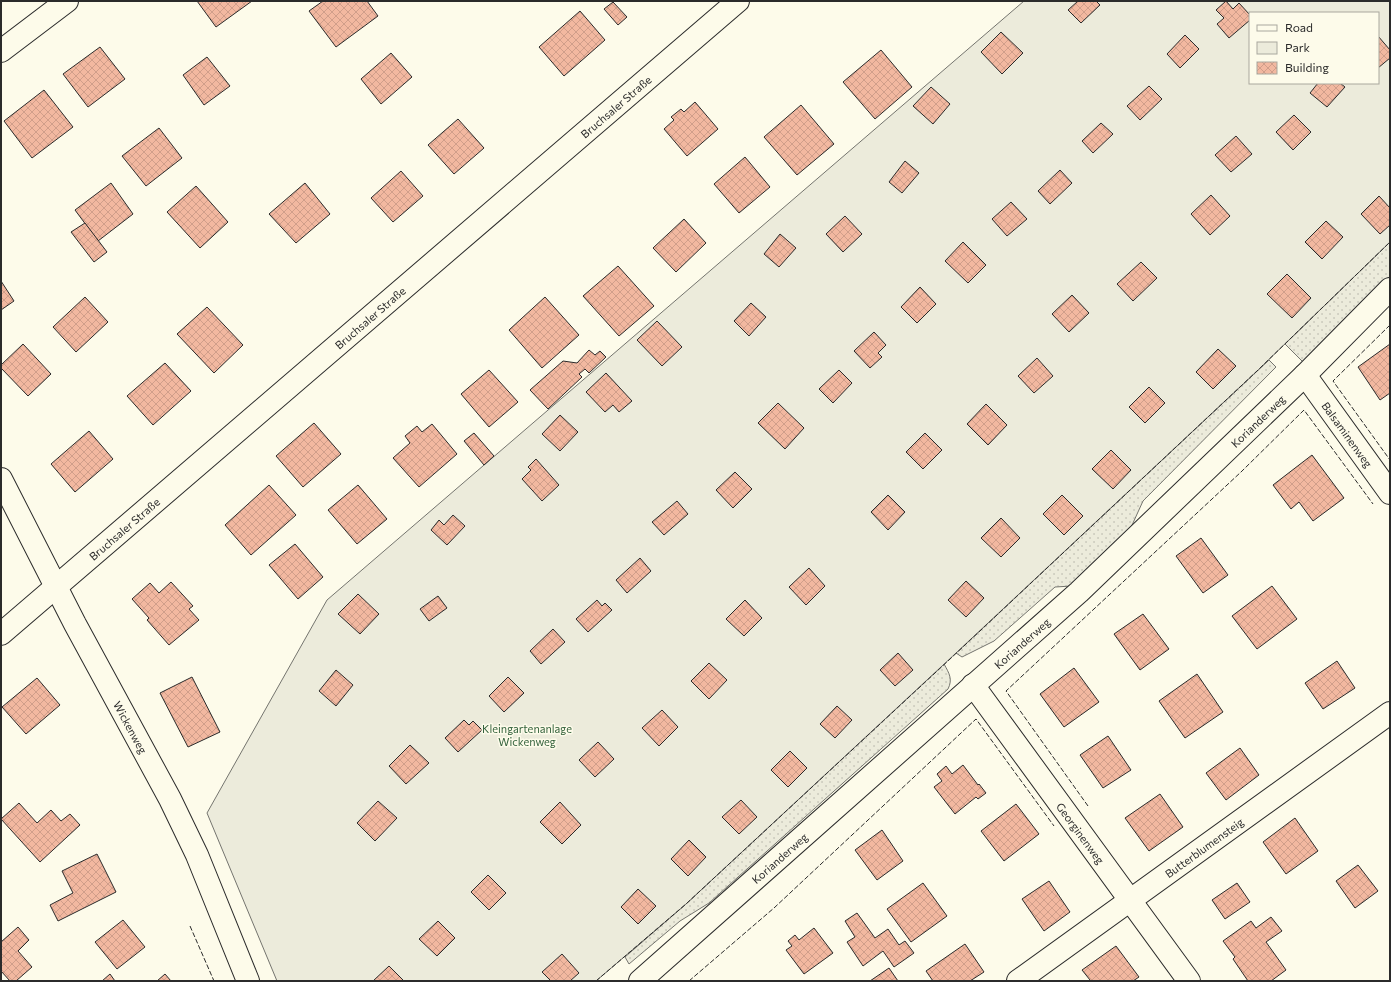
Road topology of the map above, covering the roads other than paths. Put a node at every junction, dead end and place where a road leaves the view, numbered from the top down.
1 (67, 1) edge
2 (738, 1) edge
3 (1, 51) edge
4 (1390, 289) edge
5 (1305, 375) junction
6 (1, 479) edge
7 (1390, 493) edge
8 (56, 587) junction
9 (1, 634) edge
10 (973, 685) junction
11 (1390, 712) edge
12 (1130, 899) junction
13 (248, 981) edge
14 (640, 981) edge
15 (1018, 981) edge
16 (1189, 981) edge

1 - 3 street
2 - 8 street, Bruchsaler Straße
4 - 5 street, Korianderweg
5 - 7 street, Balsaminenweg
5 - 10 street, Korianderweg
6 - 8 street, Wickenweg
8 - 9 street, Bruchsaler Straße
8 - 13 street, Wickenweg
10 - 12 street, Georginenweg
10 - 14 street, Korianderweg
11 - 12 street, Butterblumensteig
12 - 15 street, Butterblumensteig
12 - 16 street, Georginenweg

